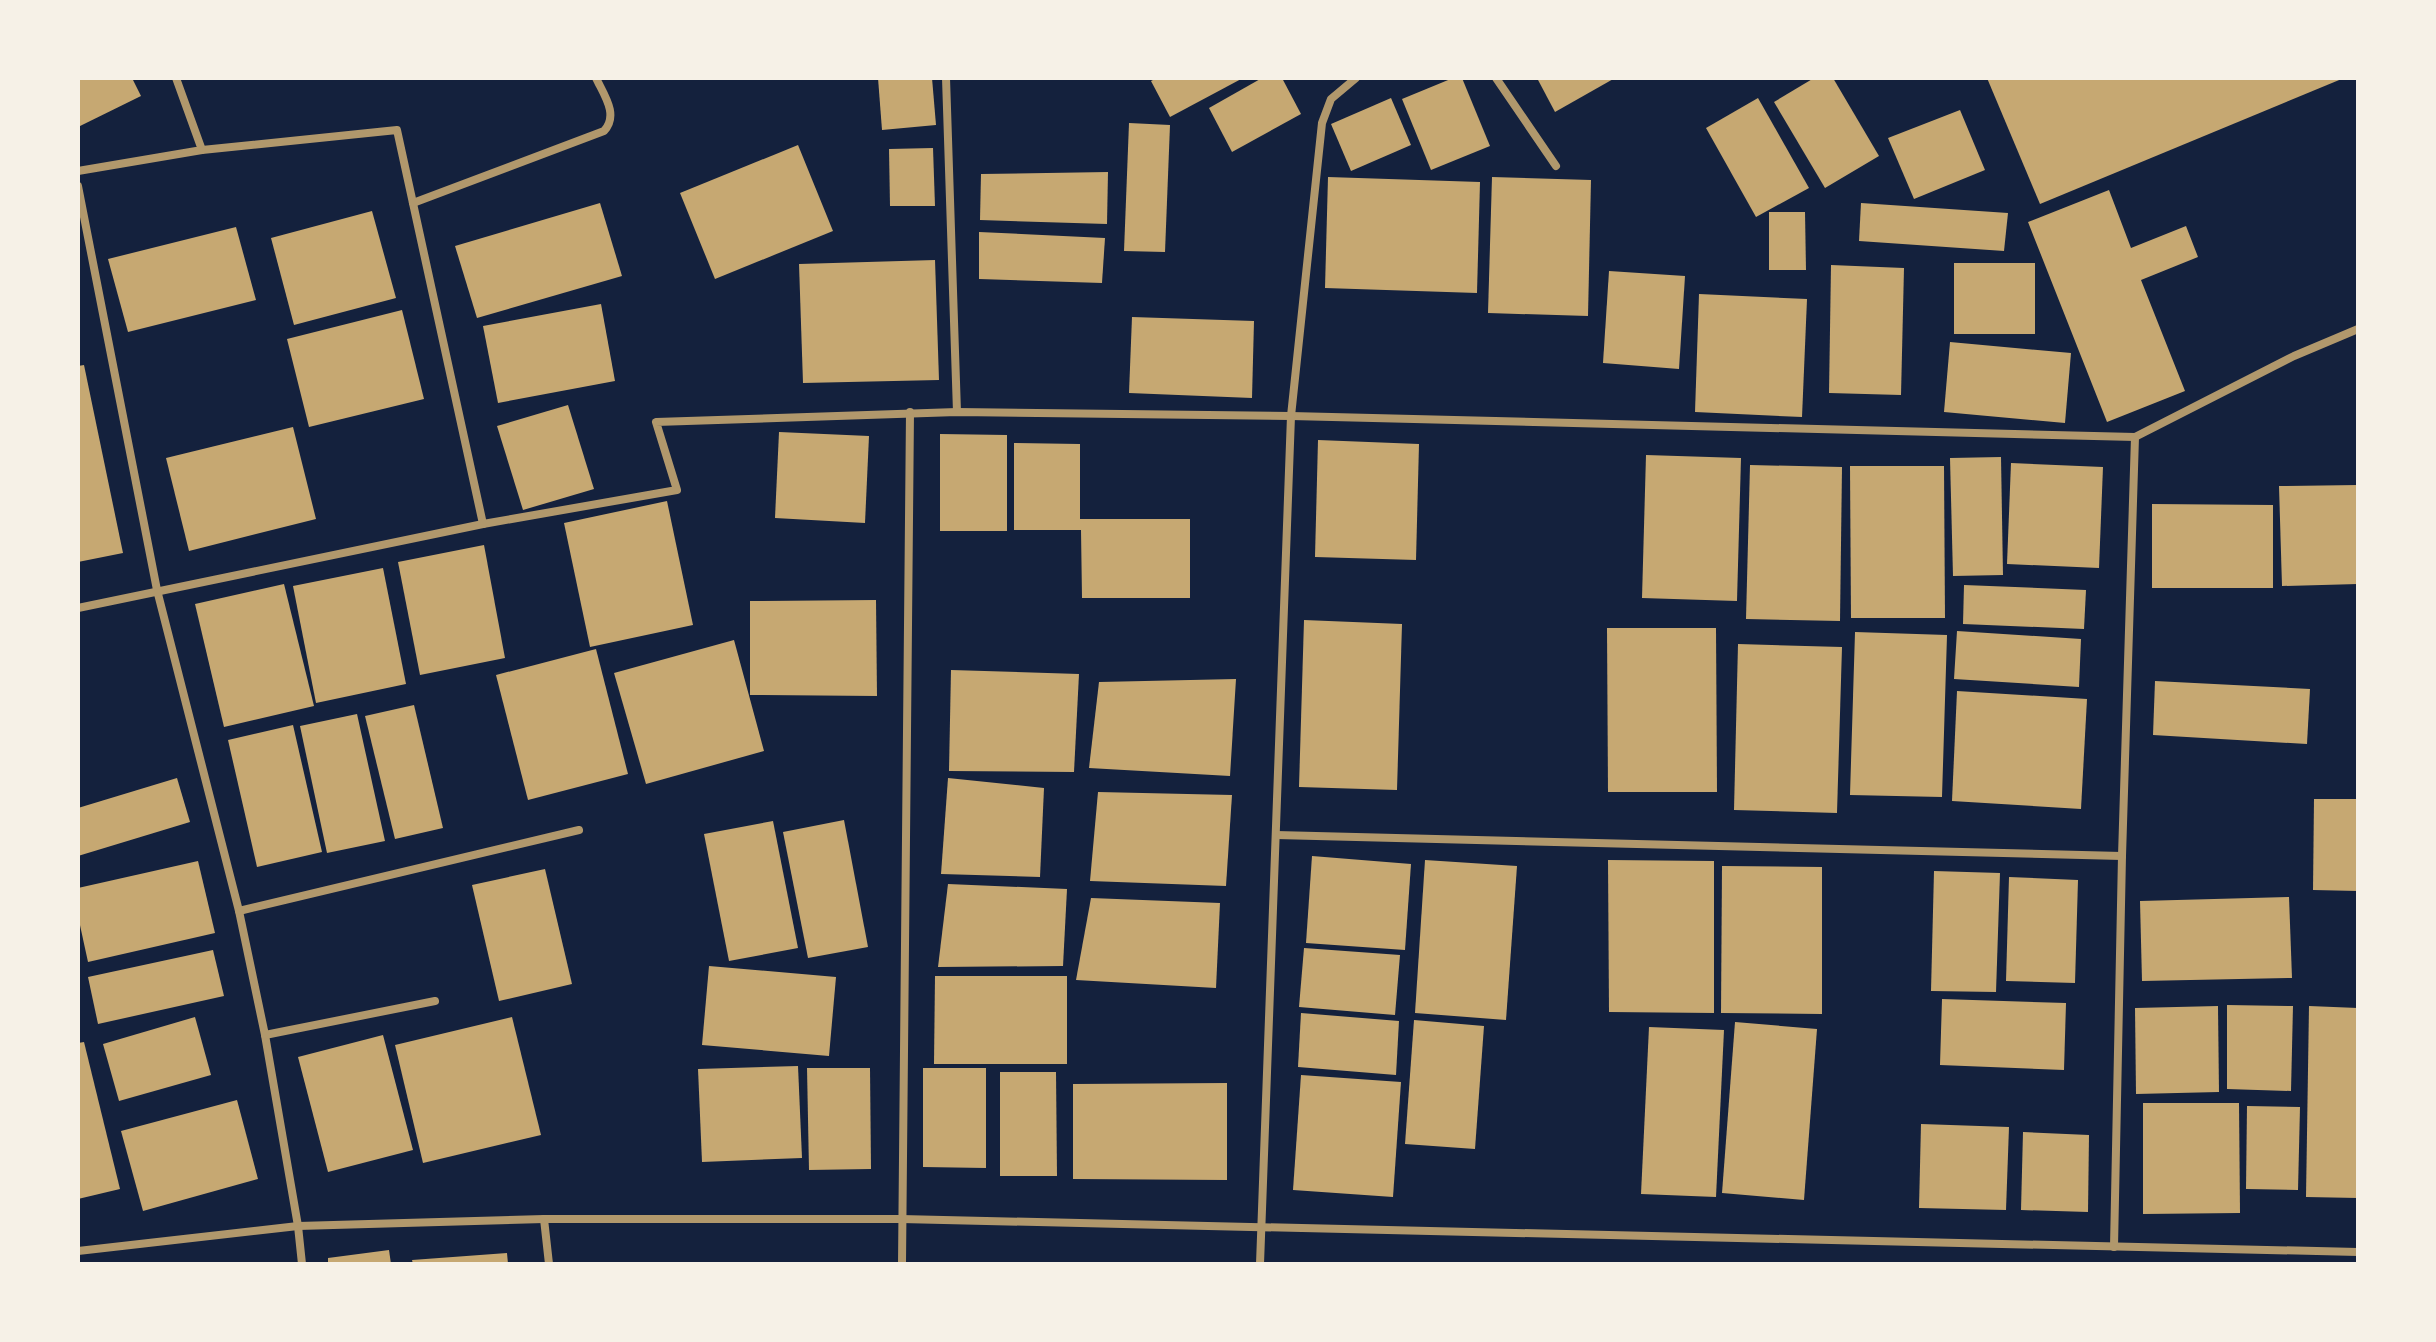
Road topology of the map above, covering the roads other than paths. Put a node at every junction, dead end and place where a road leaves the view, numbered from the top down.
1 (176, 78) edge
2 (596, 78) edge
3 (946, 78) edge
4 (1356, 78) edge
5 (1496, 78) edge
6 (202, 150) junction
7 (1556, 166) dead end
8 (78, 171) edge
9 (78, 186) edge
10 (413, 203) junction
11 (2358, 329) edge
12 (910, 412) junction
13 (957, 412) junction
14 (1291, 416) junction
15 (2135, 437) junction
16 (483, 524) junction
17 (157, 590) junction
18 (78, 608) edge
19 (579, 830) dead end
20 (1276, 835) junction
21 (2122, 856) junction
22 (239, 911) junction
23 (435, 1001) dead end
24 (265, 1035) junction
25 (544, 1219) junction
26 (901, 1219) junction
27 (298, 1226) junction
28 (1262, 1227) junction
29 (2114, 1247) junction
30 (78, 1251) edge
31 (2291, 1252) junction
32 (2358, 1252) edge
33 (302, 1264) edge
34 (549, 1264) edge
35 (902, 1264) edge
36 (1260, 1264) edge
37 (2291, 1264) edge

1 - 6 street
2 - 10 street
3 - 13 street
4 - 14 street
5 - 7 street
6 - 8 street
6 - 10 street
9 - 17 street
10 - 16 street
11 - 15 street
12 - 13 street
12 - 16 street
12 - 26 street
13 - 14 street
14 - 15 street
14 - 20 street
15 - 21 street
16 - 17 street
17 - 18 street
17 - 22 street
19 - 22 street
20 - 21 street
20 - 28 street
21 - 29 street
22 - 24 street
23 - 24 street
24 - 27 street
25 - 26 street
25 - 27 street
25 - 34 street
26 - 28 street
26 - 35 street
27 - 30 street
27 - 33 street
28 - 29 street
28 - 36 street
29 - 31 street
31 - 32 street
31 - 37 street

